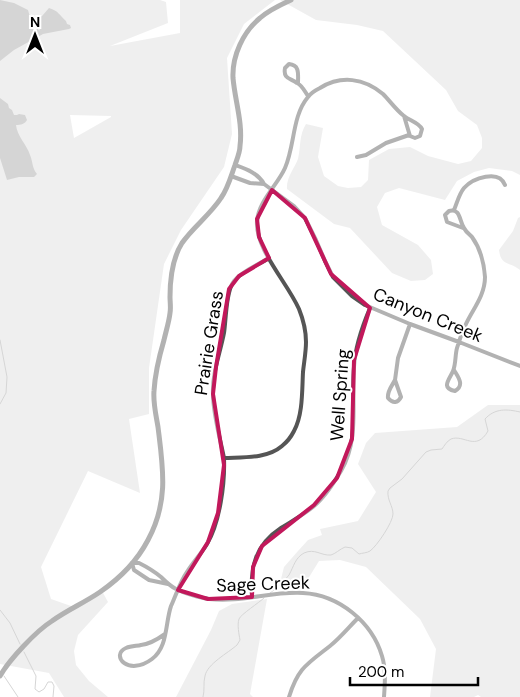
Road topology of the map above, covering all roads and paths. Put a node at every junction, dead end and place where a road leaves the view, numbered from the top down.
1 (291, 0) edge
2 (298, 83) junction
3 (308, 96) junction
4 (404, 116) junction
5 (409, 135) junction
6 (357, 157) dead end
7 (235, 165) junction
8 (255, 174) junction
9 (231, 176) junction
10 (251, 183) junction
11 (264, 184) junction
12 (506, 185) dead end
13 (272, 190) junction
14 (454, 210) junction
15 (464, 228) junction
16 (269, 258) junction
17 (370, 308) junction
18 (410, 324) junction
19 (459, 342) junction
20 (520, 366) edge
21 (454, 370) junction
22 (395, 380) junction
23 (224, 458) junction
24 (132, 563) junction
25 (153, 572) junction
26 (149, 580) junction
27 (168, 584) junction
28 (178, 590) junction
29 (252, 597) junction
30 (358, 618) junction
31 (165, 634) junction
32 (0, 676) edge
33 (289, 697) edge
34 (384, 697) edge

1 - 7 street
2 - 2 street
2 - 3 street
3 - 4 street
3 - 13 street
4 - 5 street
4 - 5 street
5 - 6 street
7 - 8 street, Canyon Creek
7 - 9 street
8 - 10 street
8 - 11 street, Canyon Creek
9 - 10 street
9 - 24 street
10 - 11 street
11 - 13 street, Canyon Creek
12 - 14 street
13 - 16 street
13 - 17 street, Canyon Creek
14 - 15 street
14 - 15 street
15 - 19 street
16 - 23 street, Prairie Grass
16 - 23 street
17 - 18 street, Canyon Creek
17 - 29 street, Well Spring
18 - 19 street, Canyon Creek
18 - 22 street
19 - 20 street, Canyon Creek
19 - 21 street
21 - 21 street
22 - 22 street
23 - 28 street, Prairie Grass
24 - 25 street, Sage Creek
24 - 26 street
24 - 32 street
25 - 26 street
25 - 27 street, Sage Creek
26 - 27 street, Sage Creek
27 - 28 street, Sage Creek
28 - 29 street, Sage Creek
28 - 31 street, Prairie Grass
29 - 30 street, Sage Creek
30 - 33 street
30 - 34 street, Sage Creek
31 - 31 street, Prairie Grass

